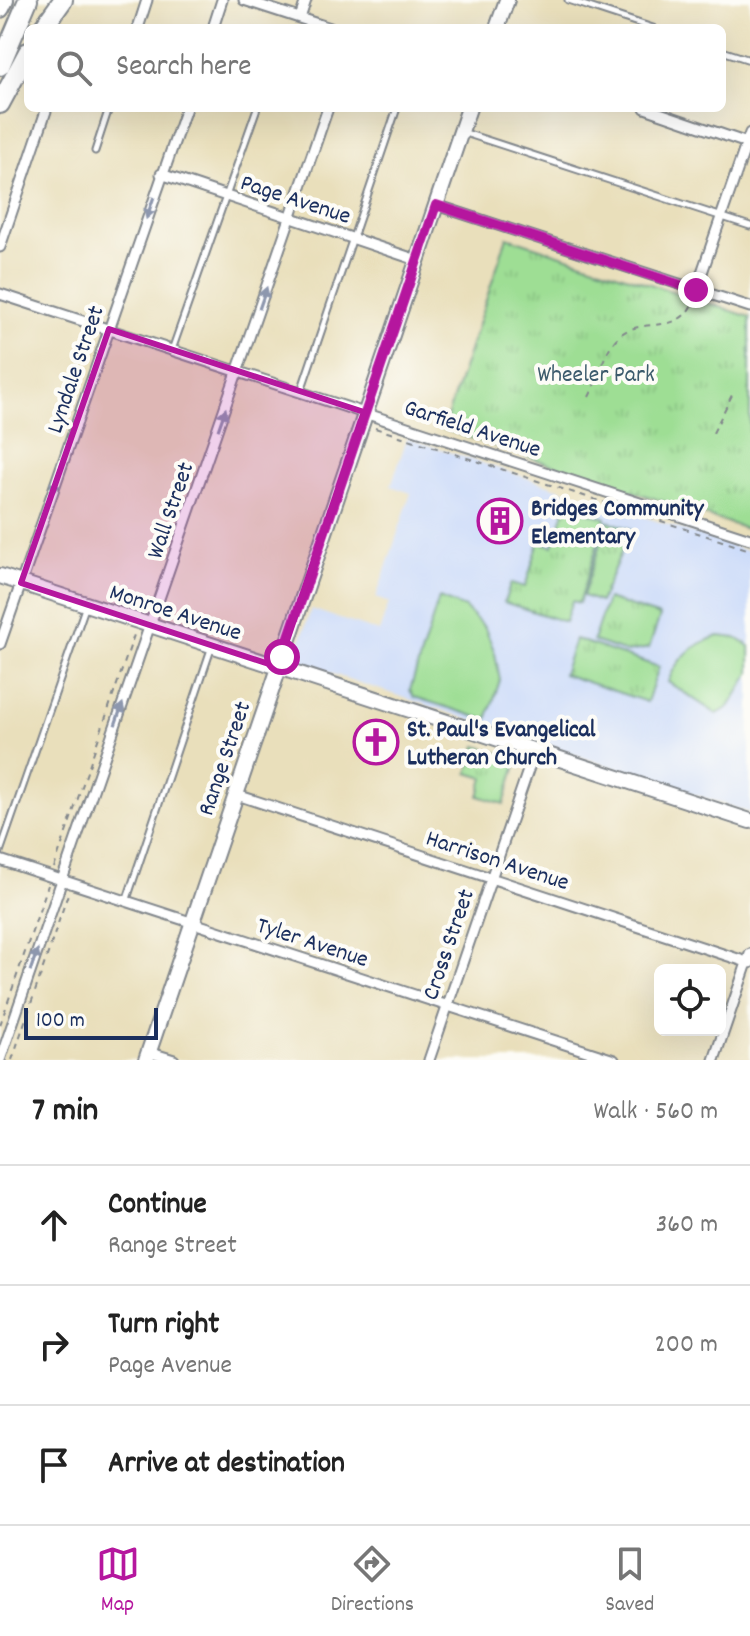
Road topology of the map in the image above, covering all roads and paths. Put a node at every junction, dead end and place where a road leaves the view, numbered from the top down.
1 (4, 0) edge
2 (28, 0) edge
3 (63, 0) edge
4 (147, 0) edge
5 (222, 0) edge
6 (244, 0) edge
7 (306, 0) edge
8 (507, 0) edge
9 (568, 0) edge
10 (0, 8) edge
11 (300, 18) junction
12 (46, 24) edge
13 (139, 24) edge
14 (214, 24) edge
15 (318, 24) edge
16 (498, 24) edge
17 (641, 24) edge
18 (726, 52) edge
19 (24, 59) edge
20 (750, 60) edge
21 (0, 66) edge
22 (0, 104) edge
23 (46, 112) edge
24 (108, 112) edge
25 (184, 112) edge
26 (256, 112) edge
27 (327, 112) edge
28 (396, 112) edge
29 (468, 112) edge
30 (658, 112) edge
31 (461, 131) junction
32 (749, 140) edge
33 (95, 151) dead end
34 (161, 174) junction
35 (226, 196) junction
36 (436, 205) junction
37 (721, 217) junction
38 (290, 218) junction
39 (750, 226) edge
40 (352, 237) junction
41 (0, 247) edge
42 (417, 260) junction
43 (0, 294) edge
44 (695, 295) junction
45 (750, 307) edge
46 (109, 329) junction
47 (172, 350) junction
48 (238, 372) junction
49 (301, 392) junction
50 (732, 395) dead end
51 (589, 397) dead end
52 (364, 412) junction
53 (713, 433) dead end
54 (750, 539) edge
55 (0, 576) edge
56 (21, 583) junction
57 (86, 604) junction
58 (150, 625) junction
59 (0, 644) edge
60 (213, 645) junction
61 (278, 667) junction
62 (535, 750) junction
63 (234, 794) junction
64 (750, 821) edge
65 (0, 852) edge
66 (0, 860) edge
67 (491, 878) junction
68 (65, 882) junction
69 (126, 902) junction
70 (191, 923) junction
71 (749, 959) edge
72 (448, 1006) junction
73 (147, 1056) edge
74 (0, 1060) edge
75 (12, 1060) edge
76 (174, 1060) edge
77 (429, 1060) edge
78 (614, 1060) edge
79 (714, 1060) edge

1 - 10 highway
2 - 21 highway
3 - 12 highway
4 - 13 street
5 - 14 street
6 - 11 street
7 - 11 street
8 - 16 street
9 - 17 lane
11 - 15 street
18 - 20 lane
19 - 22 highway
23 - 41 street
24 - 33 lane
25 - 34 street, Lyndale Street
26 - 35 lane
27 - 38 street, Wall Street
28 - 40 lane
29 - 31 street, Range Street
30 - 32 street
31 - 36 street, Range Street
31 - 37 lane
32 - 37 street
34 - 35 street, Page Avenue
34 -> 46 street, Lyndale Street
35 - 38 street, Page Avenue
35 - 47 lane
36 - 42 street, Range Street
36 - 44 street
37 - 39 lane
37 - 44 street
38 - 40 street, Page Avenue
48 -> 38 street, Wall Street
40 - 42 street, Page Avenue
40 - 49 lane
42 - 52 street, Range Street
43 - 46 street, Garfield Avenue
44 - 45 street
44 - 51 path
46 - 47 street, Garfield Avenue
46 -> 56 street, Lyndale Street
47 - 48 street, Garfield Avenue
48 - 49 street, Garfield Avenue
58 -> 48 street, Wall Street
49 - 52 street, Garfield Avenue
50 - 53 path
52 - 54 street, Garfield Avenue
52 - 61 street, Range Street
55 - 56 street, Monroe Avenue
56 - 57 street, Monroe Avenue
56 - 59 street, Lyndale Street
57 - 58 street, Monroe Avenue
57 - 65 lane
58 - 60 street, Monroe Avenue
68 -> 58 street, Wall Street
60 - 61 street, Monroe Avenue
60 - 69 lane
61 - 62 street, Monroe Avenue
61 - 63 street, Range Street
62 - 64 street, Monroe Avenue
62 - 67 street, Cross Street
63 - 67 street, Harrison Avenue
63 - 70 street, Range Street
66 - 68 street, Tyler Avenue
67 - 71 street, Harrison Avenue
67 - 72 street, Cross Street
68 - 69 street, Tyler Avenue
74 -> 68 street, Wall Street
68 - 75 path
69 - 70 street, Tyler Avenue
70 - 72 street, Tyler Avenue
70 - 73 street, Range Street
71 - 79 street
72 - 77 street, Cross Street
72 - 78 street, Tyler Avenue
73 - 76 street

